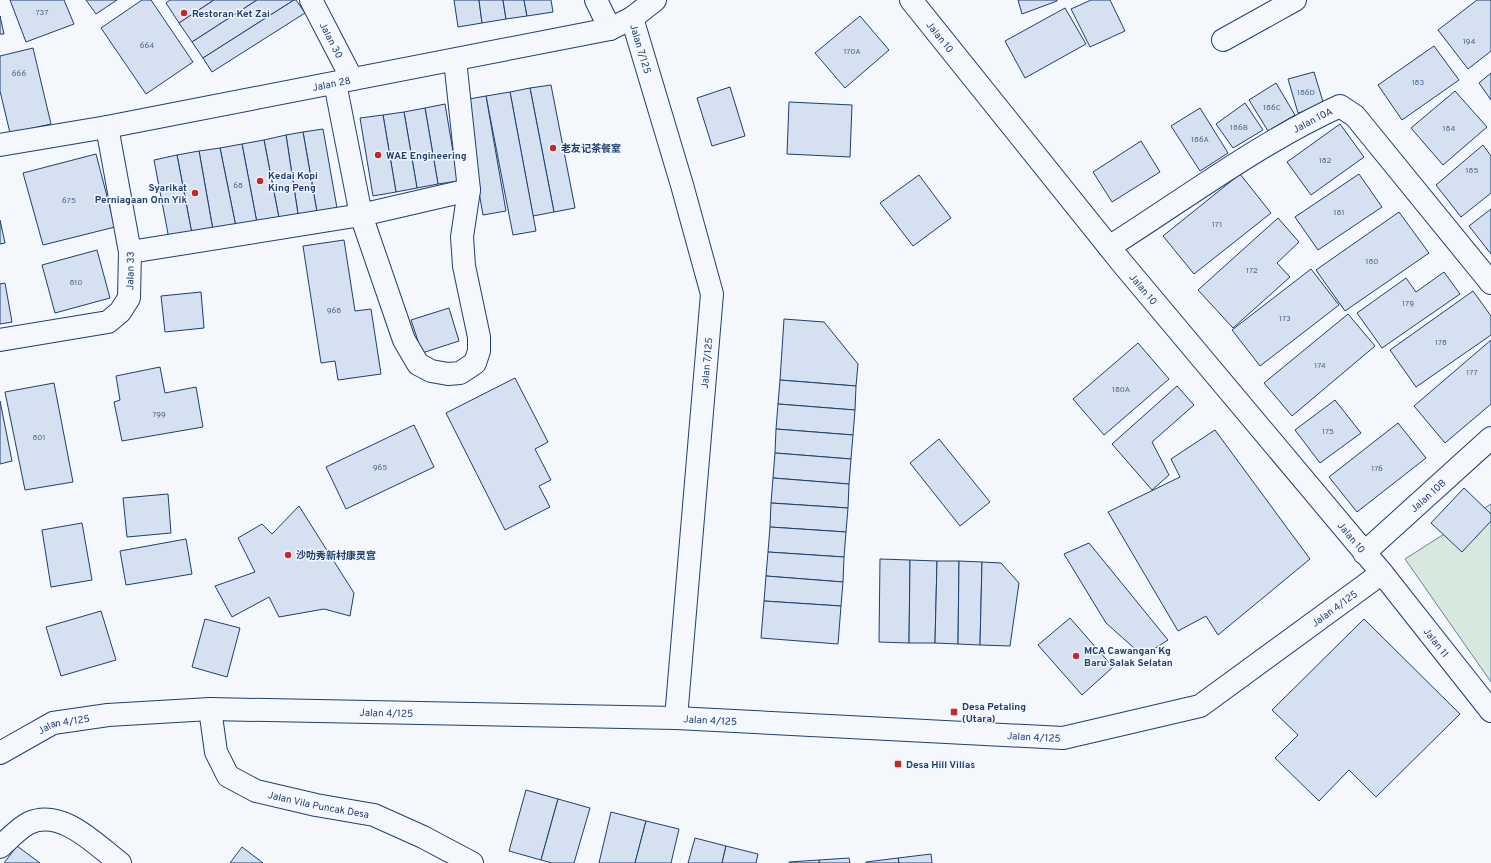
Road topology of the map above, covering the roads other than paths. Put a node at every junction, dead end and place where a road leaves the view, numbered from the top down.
1 (311, 0) edge
2 (596, 0) edge
3 (655, 0) edge
4 (912, 0) edge
5 (1295, 0) edge
6 (632, 18) junction
7 (610, 29) junction
8 (1223, 40) dead end
9 (455, 60) junction
10 (344, 81) junction
11 (107, 127) junction
12 (0, 145) edge
13 (469, 190) junction
14 (361, 215) junction
15 (1110, 247) junction
16 (130, 252) junction
17 (1491, 283) edge
18 (0, 340) edge
19 (1491, 438) edge
20 (1364, 553) junction
21 (1382, 573) junction
22 (210, 709) junction
23 (1491, 711) edge
24 (676, 718) junction
25 (0, 753) edge
26 (0, 847) edge
27 (120, 863) edge
28 (472, 863) edge

1 - 10 street, Jalan 30
2 - 7 street
3 - 6 street, Jalan 28
4 - 15 street, Jalan 10
5 - 8 street
6 - 7 street, Jalan 28
6 - 24 street, Jalan 7/125
7 - 9 street, Jalan 28
9 - 10 street, Jalan 28
9 - 13 street, Jalan 30
10 - 11 street, Jalan 28
10 - 14 street, Jalan 30
11 - 12 street, Jalan 28
11 - 16 street, Jalan 33
13 - 14 street
13 - 14 street, Jalan 30
14 - 16 street
15 - 17 street, Jalan 10A
15 - 20 street, Jalan 10
16 - 18 street, Jalan 33
19 - 20 street, Jalan 10B
20 - 21 street, Jalan 10
21 - 23 street, Jalan 11
21 - 24 street, Jalan 4/125
22 - 24 street, Jalan 4/125
22 - 25 street, Jalan 4/125
22 - 28 street, Jalan Vila Puncak Desa
26 - 27 street

